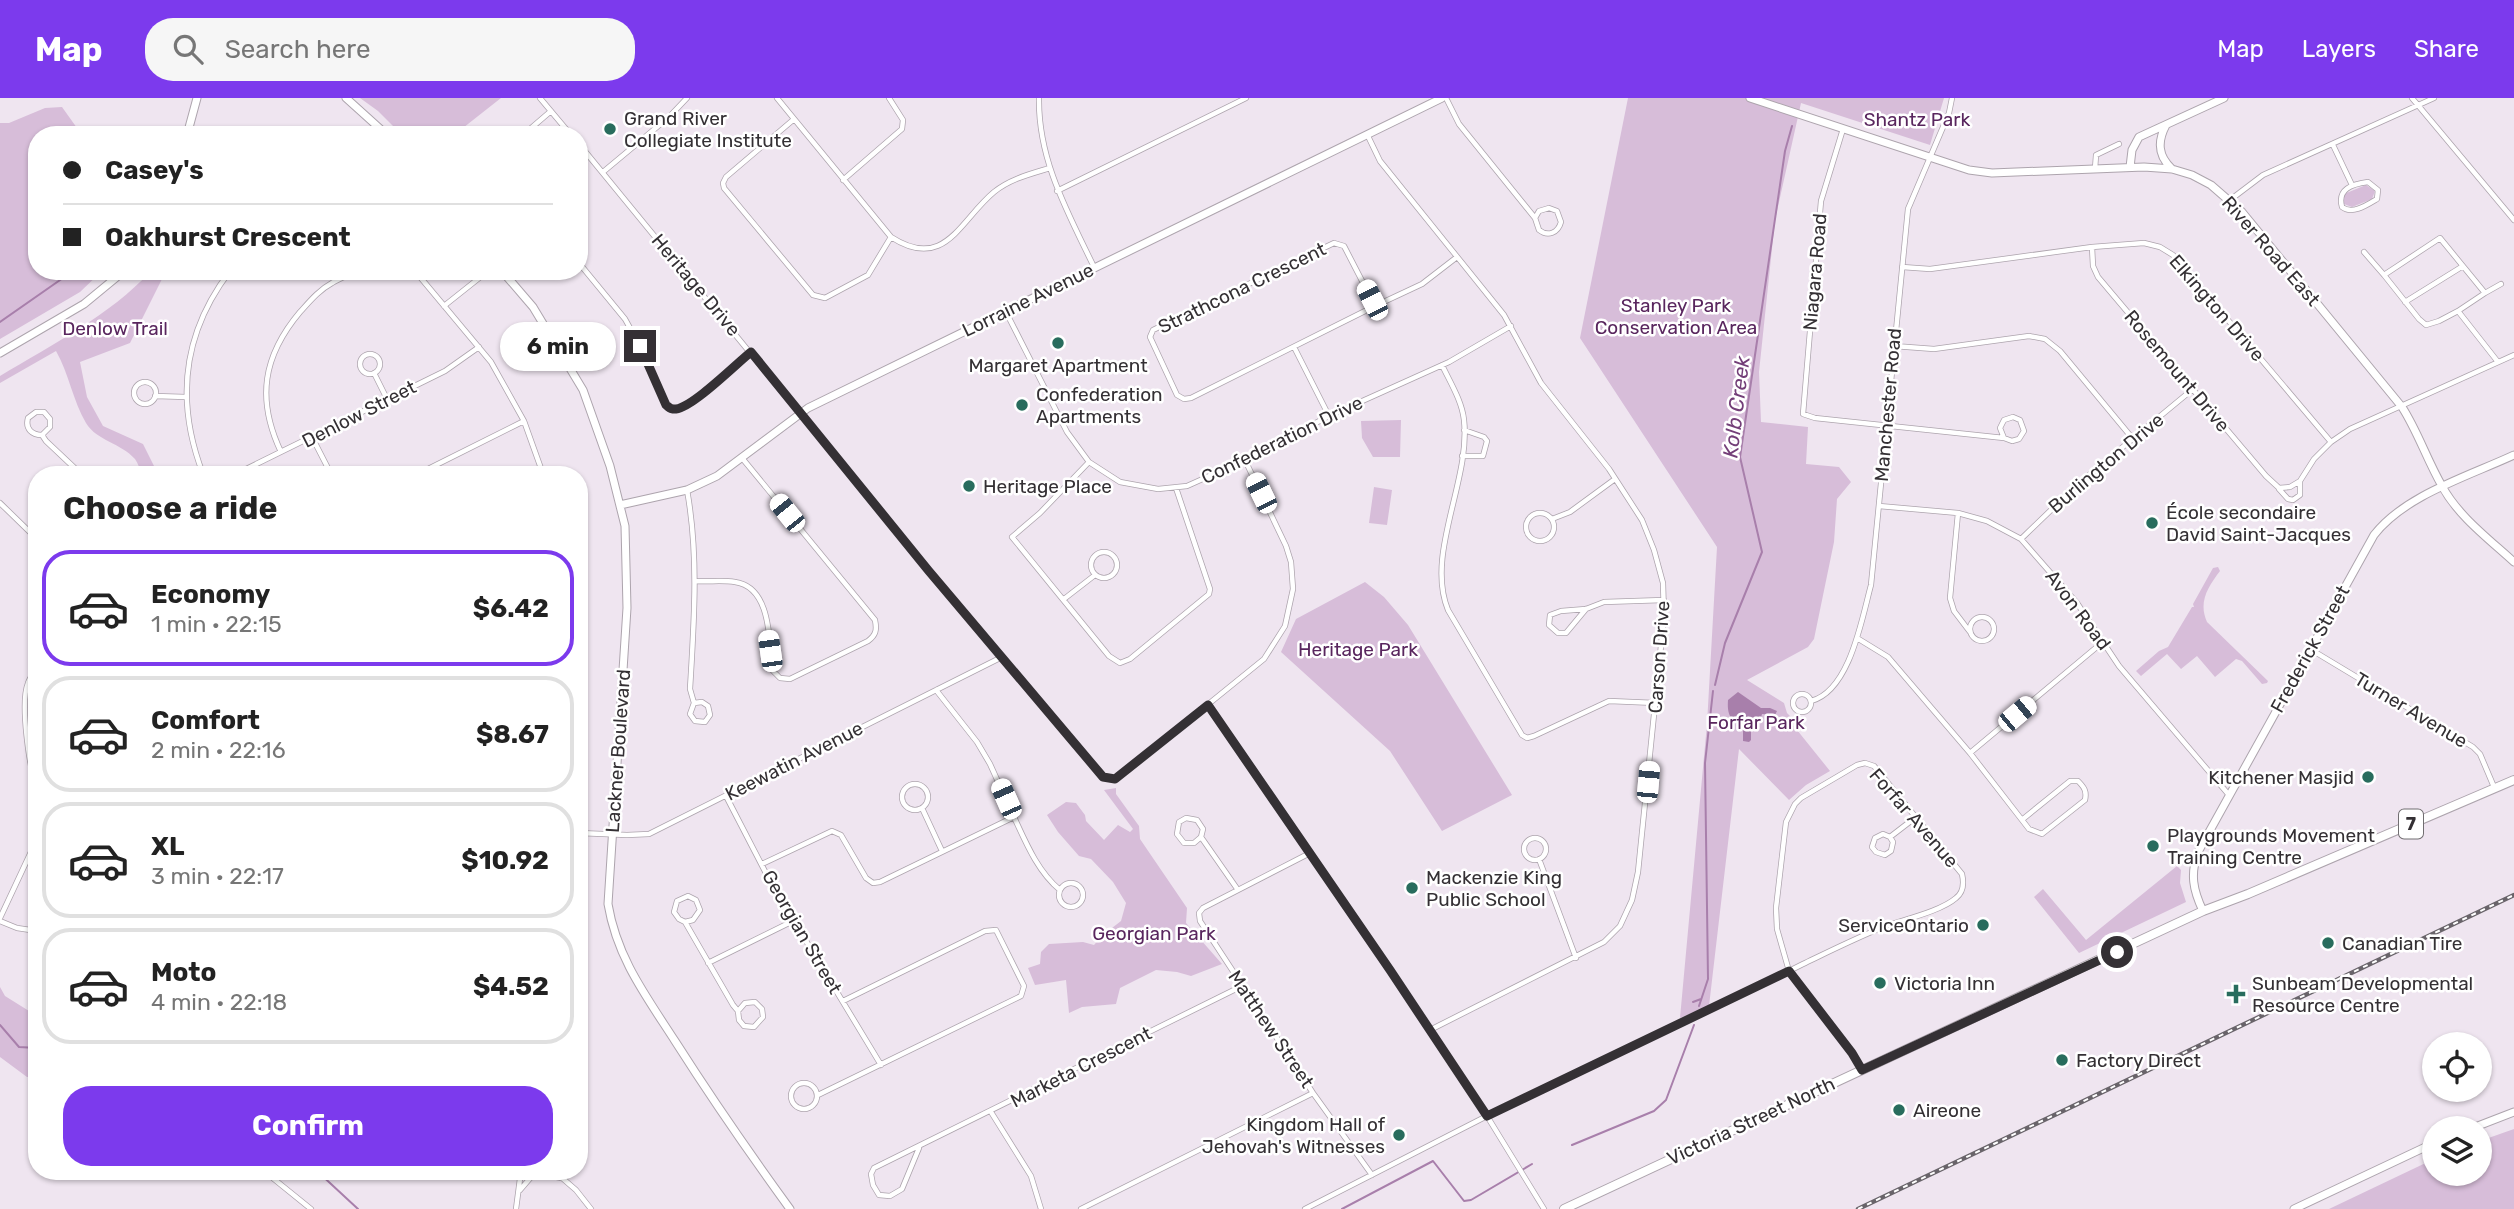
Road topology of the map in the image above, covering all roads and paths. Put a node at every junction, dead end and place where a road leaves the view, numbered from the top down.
1 (197, 98) edge
2 (346, 98) edge
3 (540, 98) edge
4 (687, 98) edge
5 (777, 98) edge
6 (890, 98) edge
7 (1039, 98) edge
8 (1246, 98) edge
9 (1444, 98) edge
10 (1750, 98) edge
11 (1952, 98) edge
12 (2224, 98) edge
13 (2412, 98) edge
14 (2434, 98) edge
15 (1433, 100) edge
16 (2418, 105) junction
17 (551, 111) junction
18 (793, 120) junction
19 (2166, 124) junction
20 (189, 126) edge
21 (377, 126) edge
22 (534, 126) edge
23 (564, 126) edge
24 (1843, 129) junction
25 (1367, 134) junction
26 (2119, 144) dead end
27 (2333, 145) junction
28 (588, 154) edge
29 (1930, 159) junction
30 (2130, 167) junction
31 (1050, 168) junction
32 (2095, 169) junction
33 (2172, 169) junction
34 (603, 172) junction
35 (843, 180) junction
36 (2352, 185) junction
37 (1057, 191) junction
38 (2230, 200) junction
39 (1535, 218) junction
40 (2514, 220) edge
41 (891, 237) junction
42 (2092, 247) junction
43 (2364, 252) dead end
44 (1457, 257) junction
45 (2463, 266) junction
46 (1094, 267) junction
47 (1902, 267) junction
48 (588, 274) edge
49 (2384, 275) junction
50 (113, 280) edge
51 (224, 280) edge
52 (338, 280) edge
53 (422, 280) edge
54 (477, 280) edge
55 (510, 280) edge
56 (2501, 284) dead end
57 (2485, 293) junction
58 (2405, 302) junction
59 (444, 306) junction
60 (1375, 306) junction
61 (1005, 311) junction
62 (2458, 311) junction
63 (1511, 326) junction
64 (1894, 346) junction
65 (478, 347) junction
66 (1294, 347) junction
67 (751, 352) junction
68 (0, 353) edge
69 (2514, 355) edge
70 (2498, 362) junction
71 (1442, 365) junction
72 (374, 373) junction
73 (2193, 390) junction
74 (156, 396) junction
75 (186, 397) junction
76 (387, 399) junction
77 (2402, 407) junction
78 (801, 412) junction
79 (1329, 416) junction
80 (524, 421) junction
81 (1886, 425) junction
82 (1464, 430) junction
83 (42, 435) junction
84 (312, 437) junction
85 (2004, 438) junction
86 (2133, 439) junction
87 (2330, 442) junction
88 (281, 453) junction
89 (2514, 455) edge
90 (1462, 456) junction
91 (742, 458) junction
92 (1245, 460) junction
93 (1089, 462) junction
94 (72, 466) edge
95 (200, 466) edge
96 (253, 466) edge
97 (327, 466) edge
98 (434, 466) edge
99 (540, 466) edge
100 (1615, 479) junction
101 (2300, 481) junction
102 (1176, 488) junction
103 (2279, 488) junction
104 (2442, 488) junction
105 (687, 490) junction
106 (0, 503) edge
107 (620, 505) junction
108 (1879, 506) junction
109 (1958, 513) junction
110 (1552, 519) junction
111 (28, 530) edge
112 (2021, 539) junction
113 (2514, 562) edge
114 (1095, 575) junction
115 (696, 582) junction
116 (1064, 600) junction
117 (1664, 600) junction
118 (1586, 609) junction
119 (1970, 632) junction
120 (1857, 638) junction
121 (2104, 641) junction
122 (2309, 649) junction
123 (1002, 657) junction
124 (28, 682) edge
125 (936, 690) junction
126 (1811, 701) junction
127 (1656, 703) junction
128 (694, 704) junction
129 (1208, 705) junction
130 (28, 734) edge
131 (1970, 753) junction
132 (2514, 780) edge
133 (2495, 788) junction
134 (2229, 795) junction
135 (726, 796) junction
136 (922, 808) junction
137 (1014, 817) junction
138 (1916, 817) junction
139 (2023, 820) junction
140 (588, 834) edge
141 (612, 835) junction
142 (1889, 836) junction
143 (1201, 837) junction
144 (942, 850) junction
145 (1308, 854) junction
146 (1539, 859) junction
147 (28, 863) edge
148 (762, 864) junction
149 (1060, 890) junction
150 (1238, 890) junction
151 (2203, 911) junction
152 (0, 920) edge
153 (795, 920) junction
154 (685, 922) junction
155 (28, 930) edge
156 (1576, 958) junction
157 (708, 963) junction
158 (1789, 971) junction
159 (1242, 986) junction
160 (843, 1001) junction
161 (738, 1011) junction
162 (1430, 1030) junction
163 (881, 1065) junction
164 (1862, 1070) junction
165 (1314, 1093) junction
166 (818, 1095) junction
167 (991, 1112) junction
168 (2514, 1112) edge
169 (1487, 1116) junction
170 (2492, 1120) edge
171 (919, 1147) junction
172 (2422, 1149) edge
173 (1372, 1175) junction
174 (275, 1180) edge
175 (521, 1180) edge
176 (529, 1180) edge
177 (564, 1180) edge
178 (520, 1191) junction
179 (311, 1209) edge
180 (516, 1209) edge
181 (591, 1209) edge
182 (790, 1209) edge
183 (1041, 1209) edge
184 (1081, 1209) edge
185 (1305, 1209) edge
186 (1544, 1209) edge
187 (1564, 1209) edge
188 (2294, 1209) edge

1 - 20 street
2 - 21 street
3 - 17 street
4 - 34 street
5 - 18 street
6 - 35 street
7 - 31 street
8 - 37 street
9 - 15 street, Lorraine Avenue
9 - 39 street
10 - 24 street, River Road East
11 - 29 street, Manchester Road
12 - 19 street
13 - 16 street
14 - 16 street
15 - 25 street, Lorraine Avenue
16 - 27 street
16 - 40 street
17 - 22 street
17 - 23 street
18 - 35 street
18 - 41 street
19 - 30 street
19 - 33 street
24 - 29 street, River Road East
24 - 81 street, Niagara Road
25 - 44 street, Carson Drive
25 - 46 street, Lorraine Avenue
26 - 32 street
27 - 36 street
27 - 38 street
28 - 34 street, Heritage Drive
29 - 32 street, River Road East
29 - 47 street, Manchester Road
30 - 32 street, River Road East
30 - 33 street, River Road East
31 - 37 street
31 - 41 street
33 - 38 street, River Road East
34 - 67 street, Heritage Drive
35 - 41 street
36 - 36 street
37 - 46 street
38 - 77 street, River Road East
39 - 39 street
42 - 47 street, Elkington Drive
42 - 73 street, Rosemount Drive
42 - 87 street, Elkington Drive
43 - 49 street
44 - 60 street, Strathcona Crescent
44 - 63 street, Carson Drive
45 - 49 street
45 - 57 street
45 - 58 street
46 - 61 street, Lorraine Avenue
47 - 64 street, Manchester Road
48 - 67 street
49 - 58 street
50 - 68 street
51 - 75 street
52 - 88 street
53 - 59 street
54 - 59 street
55 - 107 street, Lackner Boulevard
56 - 57 street
57 - 62 street
58 - 62 street
59 - 65 street
60 - 66 street, Strathcona Crescent
60 - 66 street, Strathcona Crescent
61 - 78 street, Lorraine Avenue
61 - 93 street, Confederation Drive
62 - 70 street
63 - 71 street, Confederation Drive
63 - 100 street, Carson Drive
64 - 81 street, Manchester Road
64 - 86 street
65 - 76 street, Denlow Street
65 - 80 street
66 - 79 street
67 - 78 street, Heritage Drive
69 - 70 street
70 - 77 street
71 - 79 street, Confederation Drive
71 - 82 street
72 - 72 street
72 - 76 street
73 - 86 street, Burlington Drive
73 - 103 street, Rosemount Drive
74 - 74 street
74 - 75 street
75 - 95 street
76 - 84 street, Denlow Street
77 - 87 street
77 - 104 street, River Road East
78 - 91 street, Lorraine Avenue
78 - 123 street, Heritage Drive
79 - 92 street, Confederation Drive
80 - 98 street
80 - 99 street
81 - 85 street
81 - 108 street, Manchester Road
82 - 90 street
82 - 90 street
83 - 83 street
83 - 94 street
84 - 88 street, Denlow Street
84 - 97 street
85 - 85 street
86 - 112 street, Burlington Drive
87 - 101 street
88 - 96 street, Denlow Street
89 - 104 street, Frederick Street
90 - 127 street
91 - 105 street, Lorraine Avenue
91 - 115 street
92 - 102 street, Confederation Drive
92 - 129 street
93 - 102 street, Confederation Drive
93 - 116 street
100 - 110 street
100 - 117 street, Carson Drive
101 - 103 street
101 - 103 street
102 - 116 street
104 - 113 street, River Road East
104 - 122 street, Frederick Street
105 - 107 street, Lorraine Avenue
105 - 115 street
106 - 111 street
107 - 141 street, Lackner Boulevard
108 - 109 street, Avon Road
108 - 120 street, Manchester Road
109 - 112 street, Avon Road
109 - 119 street
110 - 110 street
112 - 121 street, Avon Road
114 - 114 street
114 - 116 street
115 - 128 street
117 - 118 street
117 - 127 street, Carson Drive
118 - 118 street
119 - 119 street
120 - 126 street, Manchester Road
120 - 131 street
121 - 131 street
121 - 134 street, Avon Road
122 - 133 street, Turner Avenue
122 - 134 street, Frederick Street
123 - 125 street, Keewatin Avenue
123 - 129 street, Heritage Drive
124 - 130 street
125 - 135 street, Keewatin Avenue
125 - 137 street
126 - 126 street, Manchester Road
127 - 156 street, Carson Drive
128 - 128 street
129 - 145 street
131 - 139 street
132 - 133 main road, Victoria Street North / 7
133 - 151 main road, Victoria Street North / 7
134 - 151 street, Frederick Street
135 - 141 street, Keewatin Avenue
135 - 148 street, Georgian Street
136 - 136 street
136 - 144 street
137 - 144 street
137 - 149 street
138 - 142 street
138 - 158 street, Forfar Avenue
138 - 158 street, Forfar Avenue
139 - 139 street
140 - 141 street, Keewatin Avenue
141 - 182 street, Lackner Boulevard
142 - 142 street
143 - 143 street
143 - 150 street
144 - 148 street
145 - 150 street, Matthew Street
145 - 162 street
146 - 146 street
146 - 156 street
147 - 152 street
148 - 153 street, Georgian Street
149 - 149 street
150 - 159 street, Matthew Street
151 - 164 main road, Victoria Street North / 7
152 - 155 street
153 - 157 street
153 - 160 street, Georgian Street
154 - 154 street
154 - 157 street
156 - 162 street, Carson Drive
157 - 161 street
158 - 164 street, Forfar Avenue
158 - 169 street
159 - 165 street, Matthew Street
159 - 167 street, Marketa Crescent
160 - 163 street, Georgian Street
160 - 163 street
161 - 161 street
162 - 169 street
163 - 166 street
164 - 187 main road, Victoria Street North / 7
165 - 173 street, Matthew Street
165 - 184 street
166 - 166 street
167 - 171 street, Marketa Crescent
167 - 183 street
168 - 170 street
169 - 173 street
169 - 186 street
171 - 171 street, Marketa Crescent
172 - 188 street
173 - 185 street
174 - 179 street
175 - 178 street
176 - 178 street
177 - 181 street
178 - 180 street

